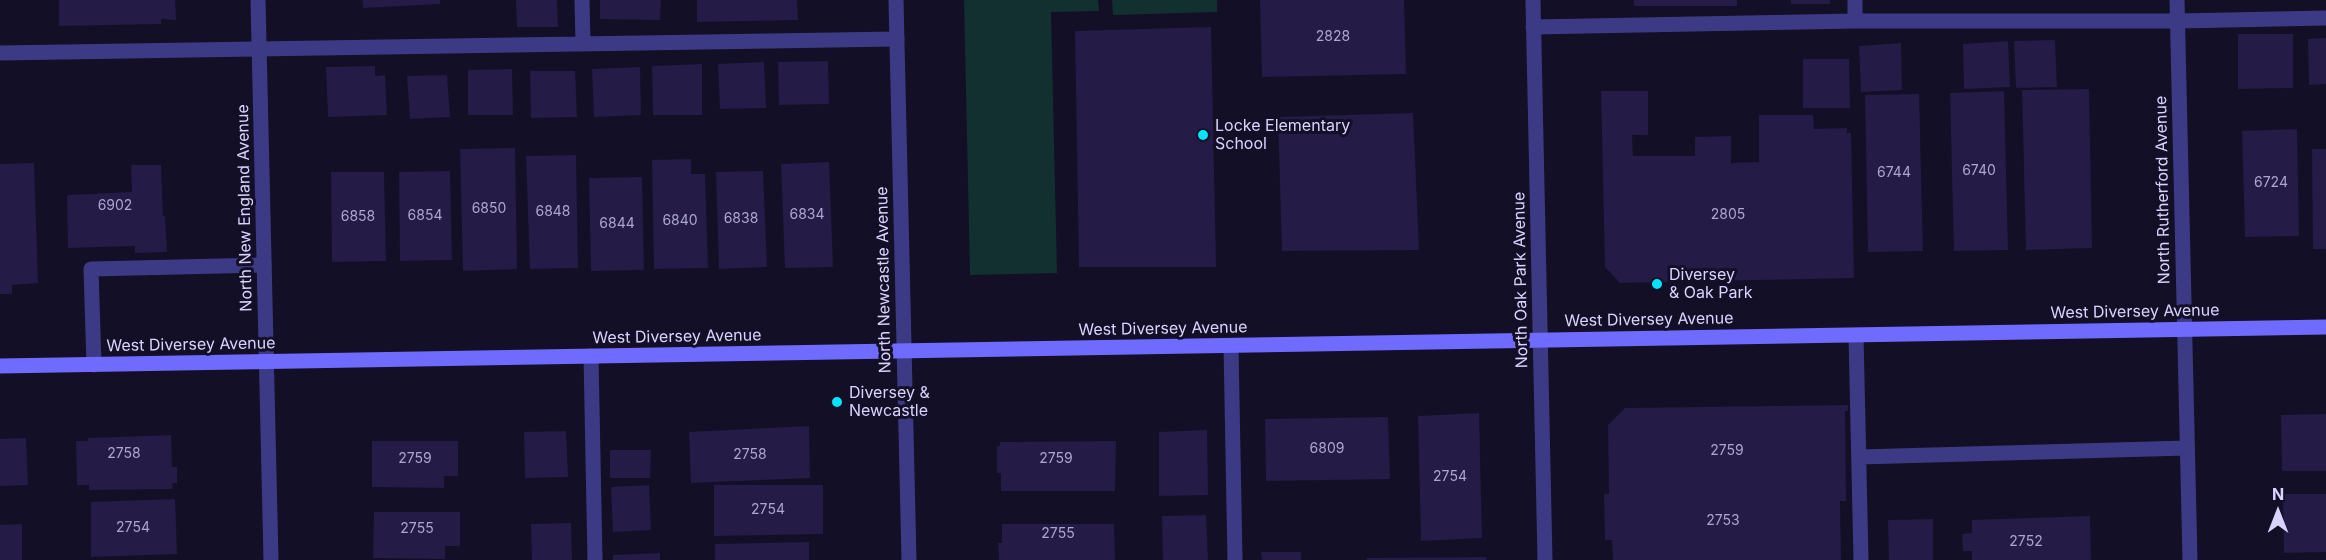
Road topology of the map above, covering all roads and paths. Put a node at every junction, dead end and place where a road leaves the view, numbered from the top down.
1 (258, 0) edge
2 (582, 0) edge
3 (896, 0) edge
4 (1533, 0) edge
5 (1855, 0) edge
6 (2177, 0) edge
7 (2326, 18) edge
8 (1856, 21) junction
9 (2178, 21) junction
10 (1533, 27) junction
11 (897, 39) junction
12 (583, 43) junction
13 (259, 49) junction
14 (0, 53) edge
15 (264, 265) junction
16 (2326, 327) edge
17 (2184, 329) junction
18 (1856, 335) junction
19 (1540, 340) junction
20 (1231, 346) junction
21 (904, 352) junction
22 (591, 356) junction
23 (266, 362) junction
24 (94, 365) junction
25 (0, 366) edge
26 (2187, 448) junction
27 (1858, 457) junction
28 (271, 560) edge
29 (595, 560) edge
30 (909, 560) edge
31 (1235, 560) edge
32 (1545, 560) edge
33 (1861, 560) edge
34 (2190, 560) edge

1 - 13 street, North New England Avenue
2 - 12 street
3 - 11 street, North Newcastle Avenue
4 - 10 street, North Oak Park Avenue
5 - 8 street
6 - 9 street, North Rutherford Avenue
7 - 9 street
8 - 9 street
8 - 10 street
9 - 17 street, North Rutherford Avenue
10 - 19 street, North Oak Park Avenue
11 - 12 street
11 - 21 street, North Newcastle Avenue
12 - 13 street
13 - 14 street
13 - 15 street, North New England Avenue
15 - 23 street, North New England Avenue
15 - 24 street
16 - 17 main road, West Diversey Avenue
17 - 18 main road, West Diversey Avenue
17 - 26 street, North Rutherford Avenue
18 - 19 main road, West Diversey Avenue
18 - 27 street
19 - 20 main road, West Diversey Avenue
19 - 32 street, North Oak Park Avenue
20 - 21 main road, West Diversey Avenue
20 - 31 street
21 - 22 main road, West Diversey Avenue
21 - 30 street, North Newcastle Avenue
22 - 23 main road, West Diversey Avenue
22 - 29 street
23 - 24 main road, West Diversey Avenue
23 - 28 street, North New England Avenue
24 - 25 main road, West Diversey Avenue
26 - 27 street
26 - 34 street, North Rutherford Avenue
27 - 33 street

